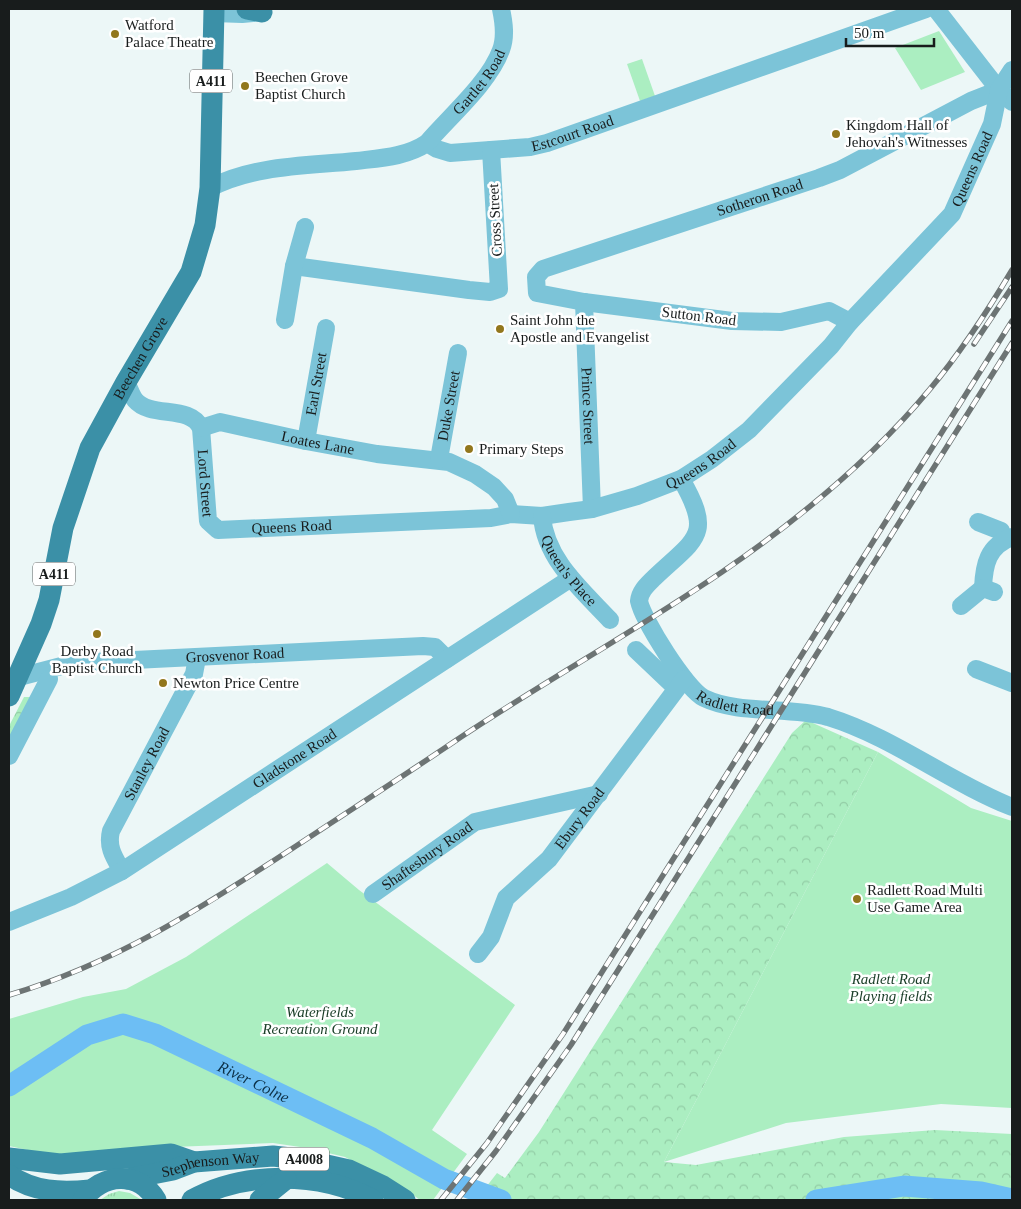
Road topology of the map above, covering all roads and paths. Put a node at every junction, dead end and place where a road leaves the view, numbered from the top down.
1 (501, 9) edge
2 (926, 9) edge
3 (936, 9) edge
4 (260, 10) edge
5 (214, 11) edge
6 (1012, 70) edge
7 (999, 90) junction
8 (1012, 102) edge
9 (426, 143) junction
10 (491, 150) junction
11 (210, 188) junction
12 (305, 227) dead end
13 (294, 266) junction
14 (545, 296) joint
15 (584, 302) junction
16 (285, 320) dead end
17 (850, 322) junction
18 (326, 328) dead end
19 (458, 354) dead end
20 (126, 382) junction
21 (201, 428) junction
22 (306, 442) junction
23 (439, 460) junction
24 (681, 479) junction
25 (592, 509) junction
26 (511, 514) junction
27 (542, 516) junction
28 (978, 522) dead end
29 (222, 531) joint
30 (1008, 538) edge
31 (569, 576) junction
32 (961, 606) dead end
33 (610, 620) dead end
34 (636, 650) dead end
35 (197, 658) junction
36 (447, 659) junction
37 (976, 669) dead end
38 (19, 677) junction
39 (48, 680) dead end
40 (680, 683) junction
41 (1012, 683) edge
42 (9, 696) edge
43 (9, 756) edge
44 (599, 794) junction
45 (1012, 807) edge
46 (122, 871) junction
47 (373, 894) dead end
48 (9, 922) edge
49 (478, 954) dead end
50 (9, 1158) edge
51 (194, 1162) junction
52 (9, 1175) edge
53 (127, 1179) junction
54 (286, 1179) junction
55 (87, 1195) edge
56 (156, 1200) edge
57 (192, 1200) edge
58 (260, 1200) edge
59 (373, 1200) edge
60 (405, 1200) edge

1 - 9 street, Gartlet Road
2 - 10 street, Estcourt Road
3 - 7 street
4 - 5 street
5 - 11 main road, Beechen Grove / A411
6 - 7 street
7 - 8 street
7 - 14 street, Sotheron Road
7 - 17 street, Queens Road
9 - 10 street, Estcourt Road
9 - 11 street
10 - 13 street, Cross Street
11 - 20 main road, Beechen Grove / A411
12 - 13 street
13 - 16 street
14 - 15 street, Sutton Road
15 - 17 street, Sutton Road
15 - 25 street, Prince Street
17 - 24 street, Queens Road
18 - 22 street, Earl Street
19 - 23 street, Duke Street
20 - 21 street
20 - 38 main road, Beechen Grove / A411
21 - 22 street, Loates Lane
21 - 29 street, Lord Street
22 - 23 street, Loates Lane
23 - 26 street, Loates Lane
24 - 25 street, Queens Road
24 - 40 street, Radlett Road
25 - 27 street, Queens Road
26 - 27 street, Queens Road
26 - 29 street, Queens Road
27 - 31 street, Queen's Place
28 - 30 street
30 - 32 street
31 - 33 street, Queen's Place
31 - 36 street, Gladstone Road
34 - 40 street
35 - 36 street, Grosvenor Road
35 - 38 street, Grosvenor Road
35 - 46 street, Stanley Road
36 - 46 street, Gladstone Road
37 - 41 street
38 - 42 main road, Beechen Grove / A411
39 - 43 street
40 - 44 street, Ebury Road
40 - 45 street, Radlett Road
44 - 47 street, Shaftesbury Road
44 - 49 street, Ebury Road
46 - 48 street, Gladstone Road
50 - 51 main road, A4008
51 - 53 main road, Stephenson Way / A4008
51 - 60 main road, Stephenson Way / A4008
52 - 55 main road
53 - 55 main road, Stephenson Way
53 - 56 main road
54 - 57 main road, Stephenson Way / A4008
54 - 58 main road
54 - 59 main road, Stephenson Way / A4008

